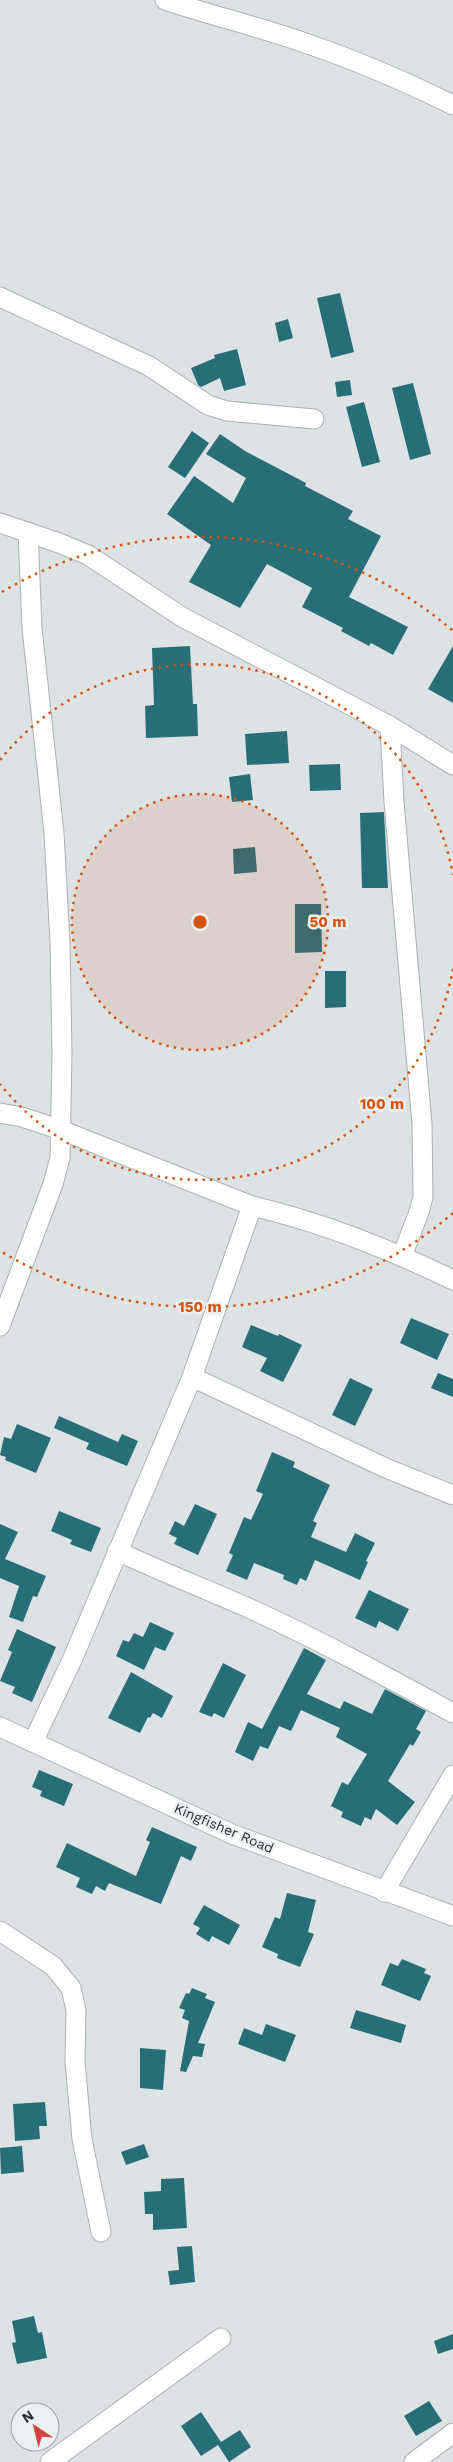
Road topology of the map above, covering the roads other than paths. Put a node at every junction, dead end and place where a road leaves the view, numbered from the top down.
1 (165, 0) edge
2 (453, 105) edge
3 (0, 297) edge
4 (314, 419) dead end
5 (0, 523) edge
6 (28, 532) junction
7 (390, 726) junction
8 (453, 765) edge
9 (0, 1113) edge
10 (61, 1130) junction
11 (252, 1206) junction
12 (402, 1256) junction
13 (453, 1280) edge
14 (0, 1326) edge
15 (192, 1377) junction
16 (453, 1495) edge
17 (117, 1551) junction
18 (453, 1713) edge
19 (0, 1727) edge
20 (33, 1742) junction
21 (453, 1775) edge
22 (384, 1892) junction
23 (453, 1916) edge
24 (0, 1931) edge
25 (101, 2232) dead end
26 (222, 2338) dead end
27 (453, 2433) edge
28 (50, 2462) edge
29 (414, 2462) edge

1 - 2 street
3 - 4 street
5 - 6 street
6 - 7 street
6 - 10 street
7 - 8 street
7 - 12 street
9 - 10 street
10 - 11 street
10 - 14 street
11 - 12 street
11 - 15 street
12 - 13 street
15 - 16 street
15 - 17 street
17 - 18 street
17 - 20 street
19 - 20 street, Kingfisher Road
20 - 22 street, Kingfisher Road
21 - 22 street
22 - 23 street, Kingfisher Road
24 - 25 street
26 - 28 street
27 - 29 street

